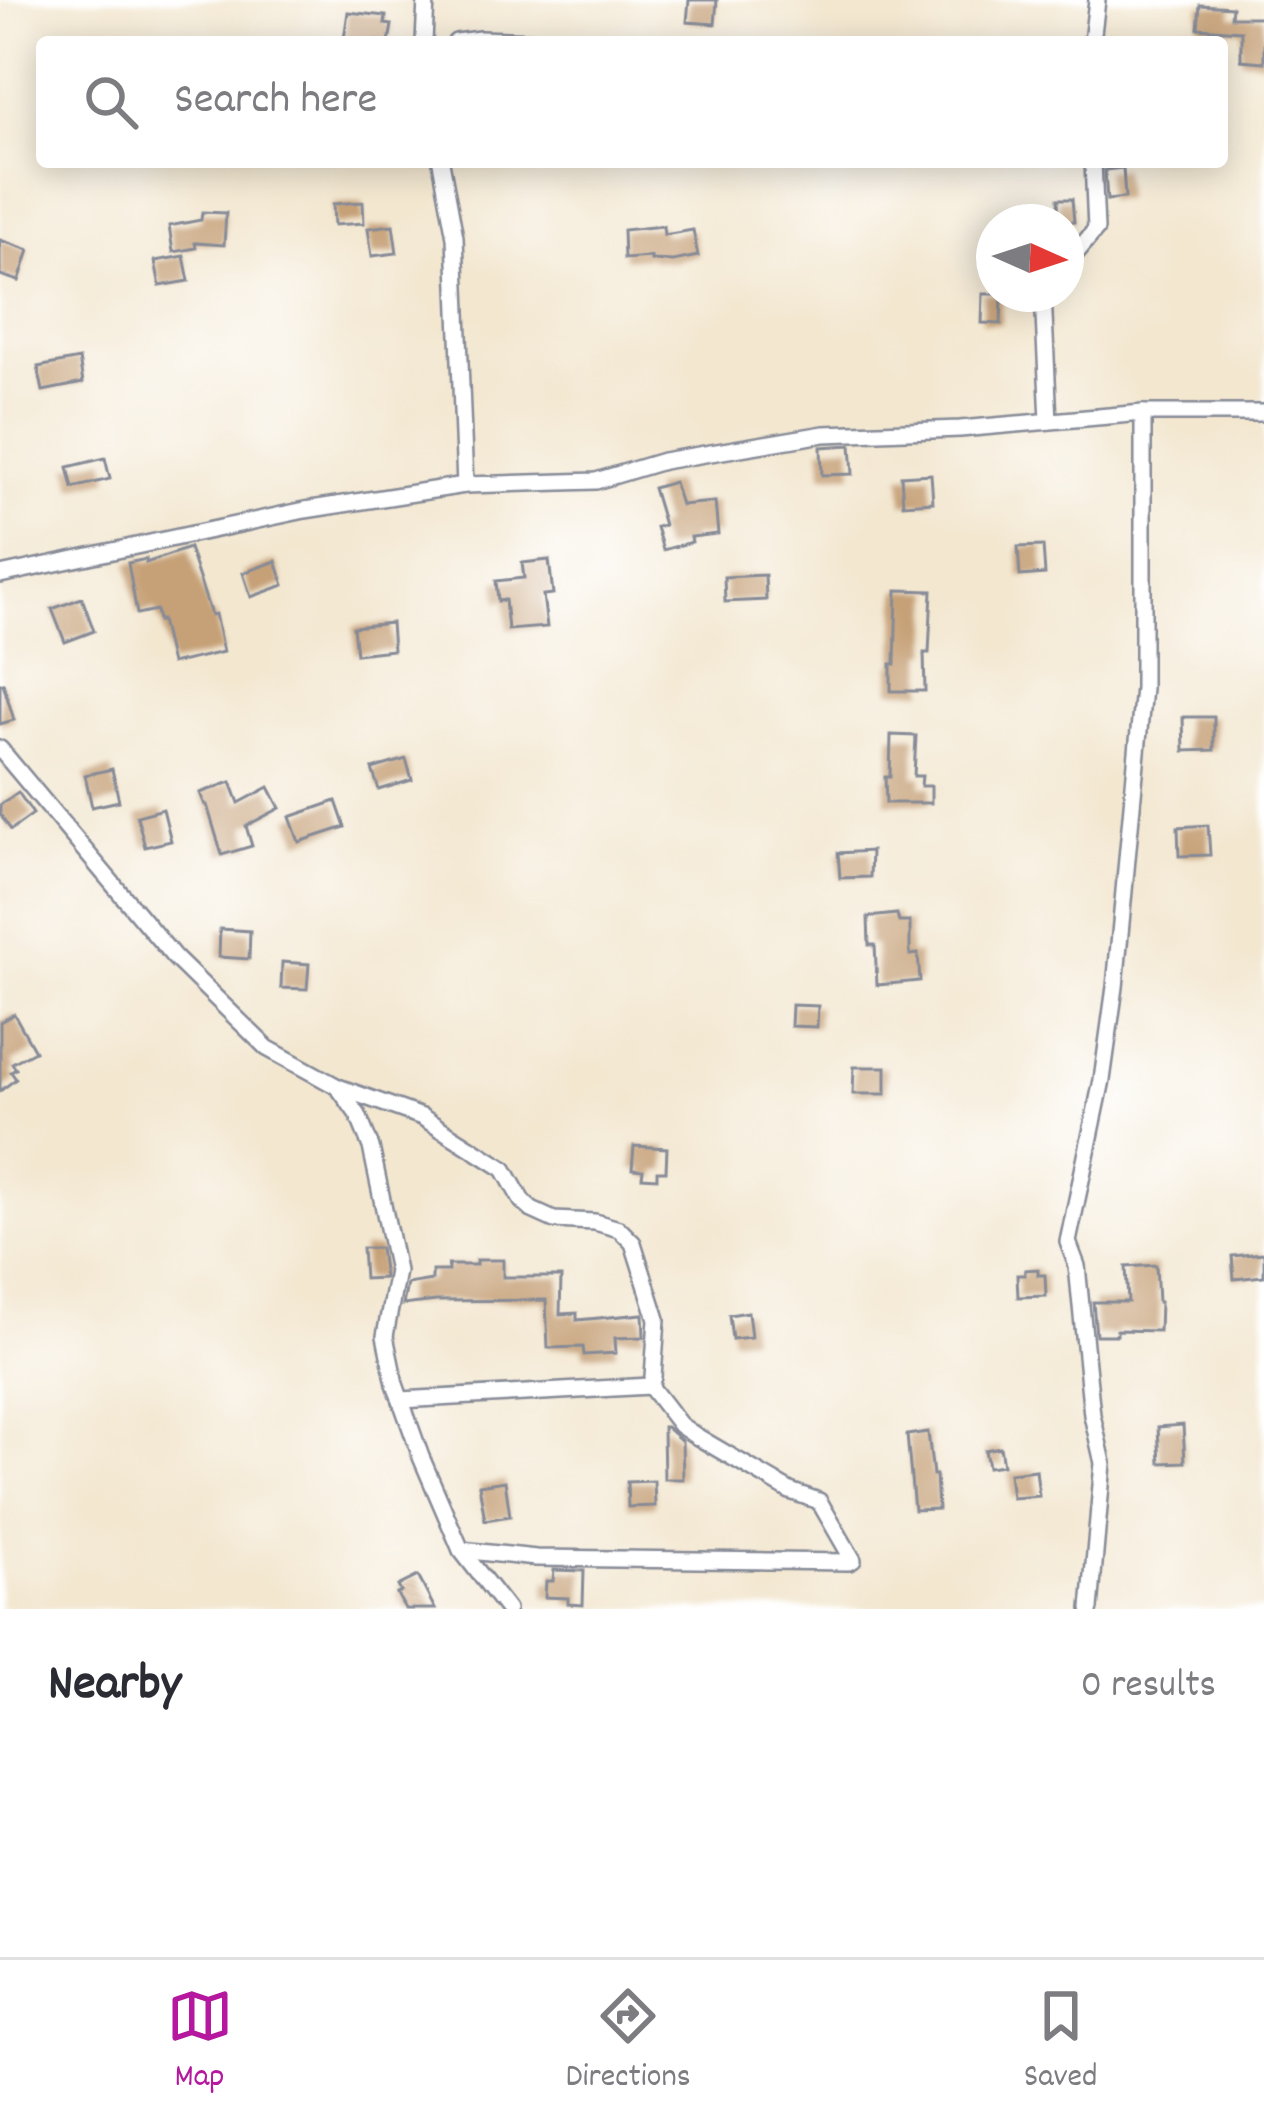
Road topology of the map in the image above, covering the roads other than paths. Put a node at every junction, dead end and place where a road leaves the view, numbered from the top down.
1 (426, 0) edge
2 (1097, 0) edge
3 (424, 36) edge
4 (1094, 36) edge
5 (442, 168) edge
6 (1093, 168) edge
7 (1084, 244) edge
8 (1044, 312) edge
9 (1143, 413) junction
10 (1264, 413) edge
11 (1049, 422) junction
12 (466, 485) junction
13 (0, 575) edge
14 (0, 748) edge
15 (338, 1087) junction
16 (650, 1386) junction
17 (401, 1400) junction
18 (461, 1550) junction
19 (506, 1609) edge
20 (1090, 1609) edge

1 - 3 street
2 - 4 street
5 - 12 street
6 - 7 street
8 - 11 street
9 - 10 street
9 - 11 street
9 - 20 street
11 - 12 street
12 - 13 street
14 - 15 street
15 - 16 street
15 - 17 street
16 - 17 street
16 - 18 street
17 - 18 street
18 - 19 street

